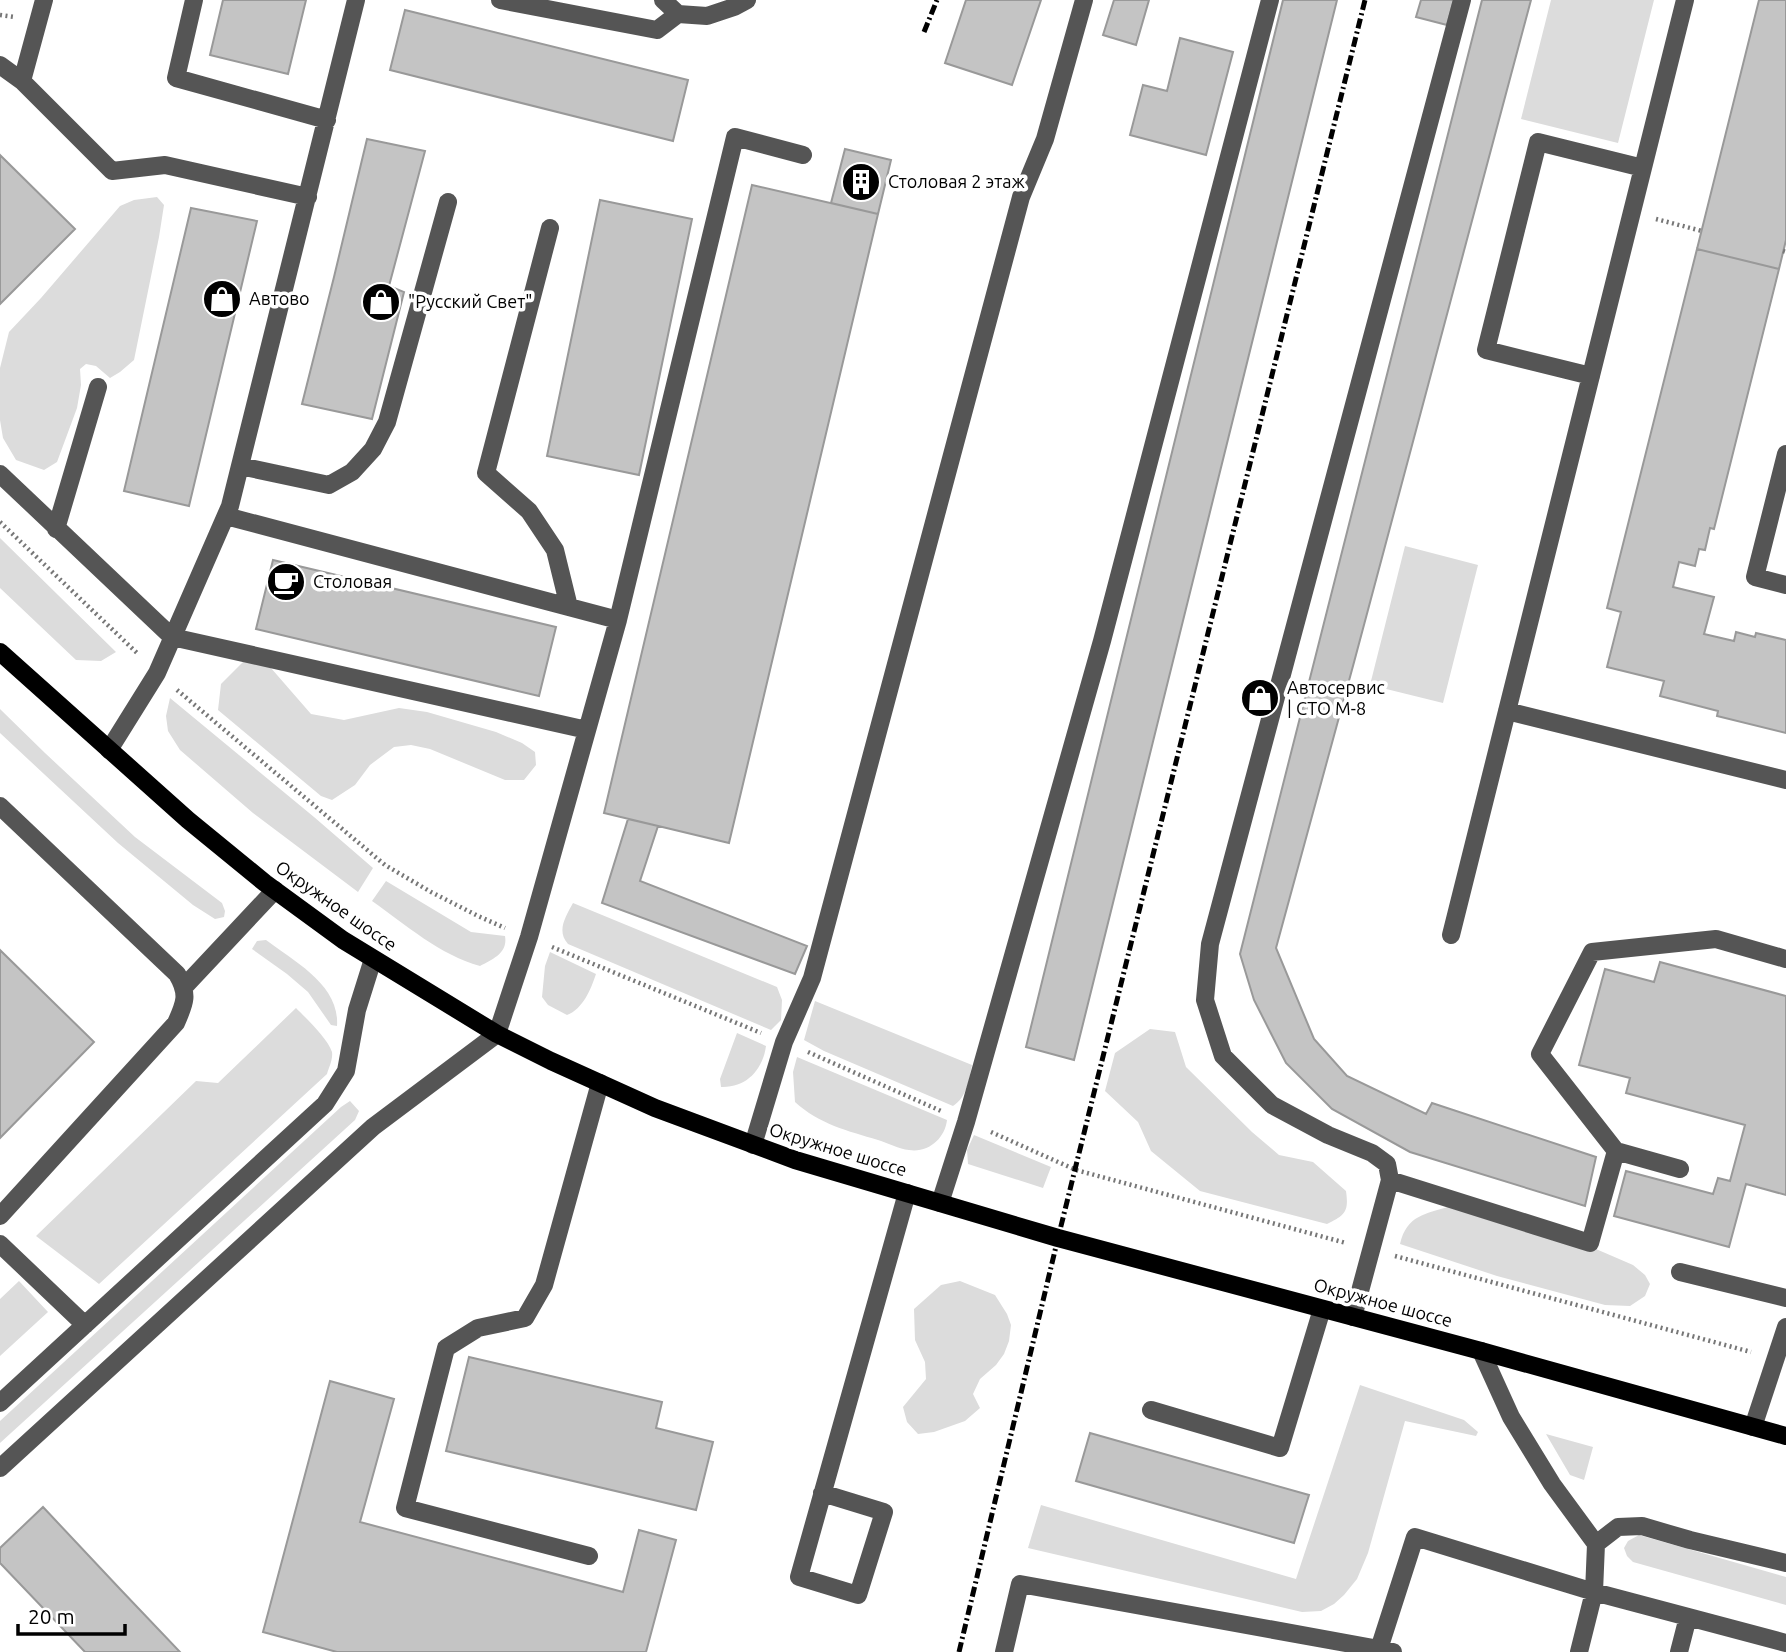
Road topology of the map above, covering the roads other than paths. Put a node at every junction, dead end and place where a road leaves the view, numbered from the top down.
1 (44, 0) edge
2 (194, 0) edge
3 (356, 0) edge
4 (500, 0) edge
5 (663, 0) edge
6 (747, 0) edge
7 (1084, 0) edge
8 (1270, 0) edge
9 (1462, 0) edge
10 (1685, 0) edge
11 (678, 14) junction
12 (0, 65) edge
13 (22, 80) junction
14 (327, 120) junction
15 (803, 155) dead end
16 (1643, 168) junction
17 (307, 197) junction
18 (448, 202) dead end
19 (550, 228) dead end
20 (1591, 376) junction
21 (98, 387) dead end
22 (1786, 454) edge
23 (240, 466) junction
24 (0, 474) edge
25 (226, 516) junction
26 (56, 529) junction
27 (1786, 585) edge
28 (569, 607) junction
29 (618, 620) junction
30 (172, 637) junction
31 (0, 652) edge
32 (1507, 711) junction
33 (587, 730) junction
34 (109, 750) junction
35 (1786, 780) edge
36 (0, 806) edge
37 (275, 890) junction
38 (1451, 935) dead end
39 (373, 959) junction
40 (1786, 959) edge
41 (184, 987) junction
42 (497, 1034) junction
43 (600, 1083) junction
44 (753, 1145) junction
45 (1616, 1151) junction
46 (1680, 1168) dead end
47 (1390, 1180) junction
48 (907, 1194) junction
49 (940, 1203) junction
50 (0, 1216) edge
51 (0, 1244) edge
52 (1680, 1272) dead end
53 (1786, 1298) edge
54 (1322, 1309) junction
55 (1353, 1317) junction
56 (85, 1325) junction
57 (1786, 1327) edge
58 (1481, 1352) junction
59 (0, 1403) edge
60 (1151, 1410) dead end
61 (1753, 1427) junction
62 (1786, 1436) edge
63 (0, 1468) edge
64 (822, 1493) junction
65 (1596, 1544) junction
66 (589, 1556) dead end
67 (1786, 1563) edge
68 (1594, 1592) junction
69 (1688, 1617) junction
70 (1786, 1643) edge
71 (1766, 1645) edge
72 (1386, 1650) edge
73 (1004, 1652) edge
74 (1579, 1652) edge
75 (1679, 1652) edge

1 - 13 lane
2 - 14 lane
3 - 14 lane
4 - 11 lane
5 - 11 lane
6 - 11 lane
7 - 44 lane
8 - 49 lane
9 - 47 lane
10 - 16 lane
12 - 13 lane
13 - 17 lane
14 - 17 lane
15 - 29 lane
16 - 20 lane
16 - 20 lane
17 - 23 lane
18 - 23 lane
19 - 28 lane
20 - 32 lane
21 - 26 lane
22 - 27 lane
23 - 25 lane
24 - 26 lane
25 - 28 lane
25 - 30 lane
26 - 30 lane
28 - 29 lane
29 - 33 lane
30 - 33 lane
30 - 34 lane
31 - 34 main road, Окружное шоссе
32 - 35 lane
32 - 38 lane
33 - 42 lane
34 - 37 main road, Окружное шоссе
36 - 41 lane
37 - 39 main road, Окружное шоссе
37 - 41 lane
39 - 42 main road, Окружное шоссе
39 - 56 lane
40 - 45 lane
41 - 50 lane
42 - 43 main road, Окружное шоссе
42 - 63 lane
43 - 44 main road, Окружное шоссе
43 - 66 lane
44 - 48 main road, Окружное шоссе
45 - 46 lane
45 - 47 lane
47 - 55 lane
48 - 49 main road, Окружное шоссе
48 - 64 lane
49 - 54 main road, Окружное шоссе
51 - 56 lane
52 - 53 lane
54 - 55 main road, Окружное шоссе
54 - 60 lane
55 - 58 main road, Окружное шоссе
56 - 59 lane
57 - 61 lane
58 - 61 main road, Окружное шоссе
58 - 65 lane
61 - 62 main road, Окружное шоссе
64 - 64 lane
65 - 67 lane
65 - 68 lane
68 - 69 lane
68 - 72 lane
68 - 74 lane
69 - 71 lane
69 - 75 lane
70 - 71 lane
72 - 73 lane

